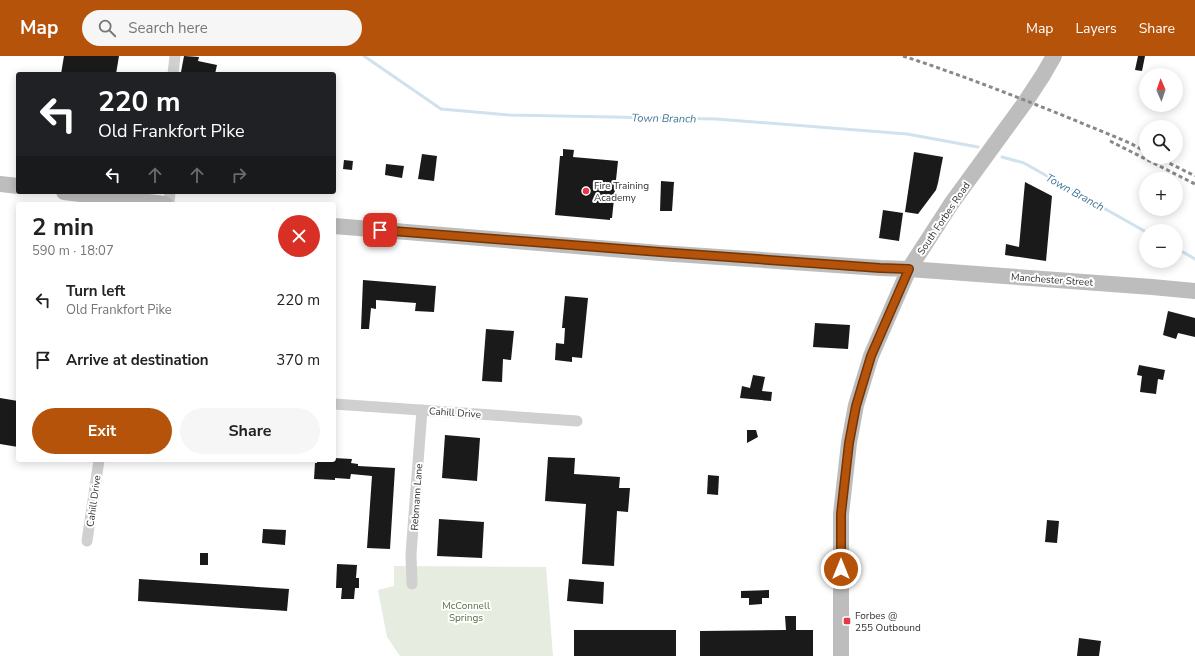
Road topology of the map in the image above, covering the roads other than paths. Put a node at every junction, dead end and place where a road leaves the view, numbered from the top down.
1 (175, 56) edge
2 (1054, 56) edge
3 (173, 72) edge
4 (0, 184) edge
5 (16, 186) edge
6 (81, 194) edge
7 (148, 202) edge
8 (336, 226) edge
9 (909, 269) junction
10 (1195, 291) edge
11 (336, 404) edge
12 (422, 410) junction
13 (577, 421) dead end
14 (98, 462) edge
15 (87, 541) dead end
16 (412, 584) dead end
17 (841, 656) edge

1 - 3 street
2 - 9 main road, South Forbes Road
4 - 5 main road
6 - 7 main road
8 - 9 main road, Manchester Street
9 - 10 main road, Manchester Street
9 - 17 main road, South Forbes Road
11 - 12 street, Cahill Drive
12 - 13 street, Cahill Drive
12 - 16 street, Rebmann Lane
14 - 15 street, Cahill Drive

